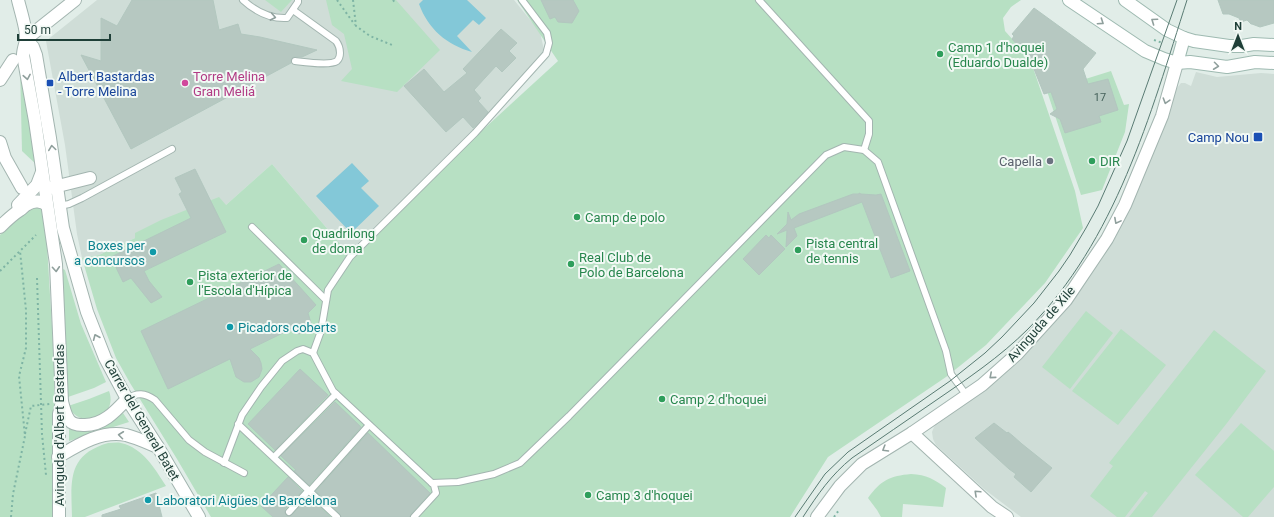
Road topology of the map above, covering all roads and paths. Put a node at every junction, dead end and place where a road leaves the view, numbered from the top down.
1 (18, 0) edge
2 (75, 0) edge
3 (244, 0) edge
4 (298, 0) edge
5 (337, 0) edge
6 (353, 0) edge
7 (393, 0) edge
8 (522, 0) edge
9 (759, 0) edge
10 (1069, 0) edge
11 (1125, 0) edge
12 (396, 4) dead end
13 (293, 10) junction
14 (356, 26) junction
15 (1184, 38) junction
16 (26, 39) junction
17 (392, 44) dead end
18 (1274, 45) edge
19 (13, 60) dead end
20 (295, 61) dead end
21 (1177, 63) junction
22 (1274, 63) edge
23 (0, 80) edge
24 (0, 142) edge
25 (172, 149) dead end
26 (864, 150) junction
27 (42, 171) junction
28 (90, 178) dead end
29 (57, 186) junction
30 (22, 188) dead end
31 (45, 190) junction
32 (47, 205) junction
33 (60, 206) junction
34 (14, 213) junction
35 (0, 227) edge
36 (252, 227) dead end
37 (63, 228) joint
38 (36, 235) dead end
39 (20, 251) junction
40 (0, 270) edge
41 (37, 278) dead end
42 (326, 300) junction
43 (313, 353) junction
44 (336, 394) junction
45 (966, 396) junction
46 (127, 399) junction
47 (58, 403) junction
48 (41, 405) junction
49 (238, 424) junction
50 (369, 425) junction
51 (912, 433) junction
52 (25, 436) junction
53 (158, 447) junction
54 (58, 457) junction
55 (274, 457) junction
56 (224, 463) junction
57 (244, 473) dead end
58 (46, 481) dead end
59 (432, 483) junction
60 (309, 491) junction
61 (289, 512) dead end
62 (11, 517) edge
63 (58, 517) edge
64 (199, 517) edge
65 (337, 517) edge
66 (414, 517) edge
67 (817, 517) edge
68 (1007, 517) edge

1 - 16 street, Avinguda d'Albert Bastardas
2 - 16 street
3 -> 13 lane
4 - 13 lane
5 - 14 path
6 - 14 path
7 - 12 path
8 - 42 lane
9 - 26 lane
10 -> 21 street
15 -> 11 street
13 - 20 lane
14 - 17 path
15 - 18 street
15 - 21 street, Avinguda de Xile
16 -> 27 street, Avinguda d'Albert Bastardas
29 -> 16 street, Avinguda d'Albert Bastardas
19 - 23 street
21 -> 22 street
21 -> 45 street, Avinguda de Xile
24 - 30 street
25 - 33 lane
26 - 45 lane
26 - 59 lane
27 - 31 street, Avinguda d'Albert Bastardas
27 - 34 street
28 - 29 street
29 - 31 street
29 - 33 street, Avinguda d'Albert Bastardas
31 - 32 street, Avinguda d'Albert Bastardas
32 - 34 street
32 -> 47 street, Avinguda d'Albert Bastardas
33 - 37 street, Avinguda d'Albert Bastardas
34 - 35 street
36 - 42 lane
46 -> 37 street, Carrer del General Batet
38 - 39 path
39 - 40 path
39 - 52 path
41 - 48 path, Avinguda d'Albert Bastardas
42 - 43 lane
43 - 44 lane
43 - 49 lane
44 - 50 lane
44 - 55 lane
45 - 51 street, Avinguda de Xile
46 - 47 street
46 - 53 street, Carrer del General Batet
46 - 56 lane
47 - 48 path, Avinguda d'Albert Bastardas
47 - 54 street, Avinguda d'Albert Bastardas
48 - 52 path, Avinguda d'Albert Bastardas
48 - 58 path, Avinguda d'Albert Bastardas
49 - 55 lane
49 - 56 lane
50 - 59 lane
50 - 60 lane
51 -> 67 street, Avinguda de Xile
68 -> 51 street
52 - 62 path
53 -> 54 street
53 - 64 street, Carrer del General Batet
54 - 63 street, Avinguda d'Albert Bastardas
55 - 60 lane
56 - 57 lane
59 - 66 lane
60 - 61 lane
60 - 65 lane

